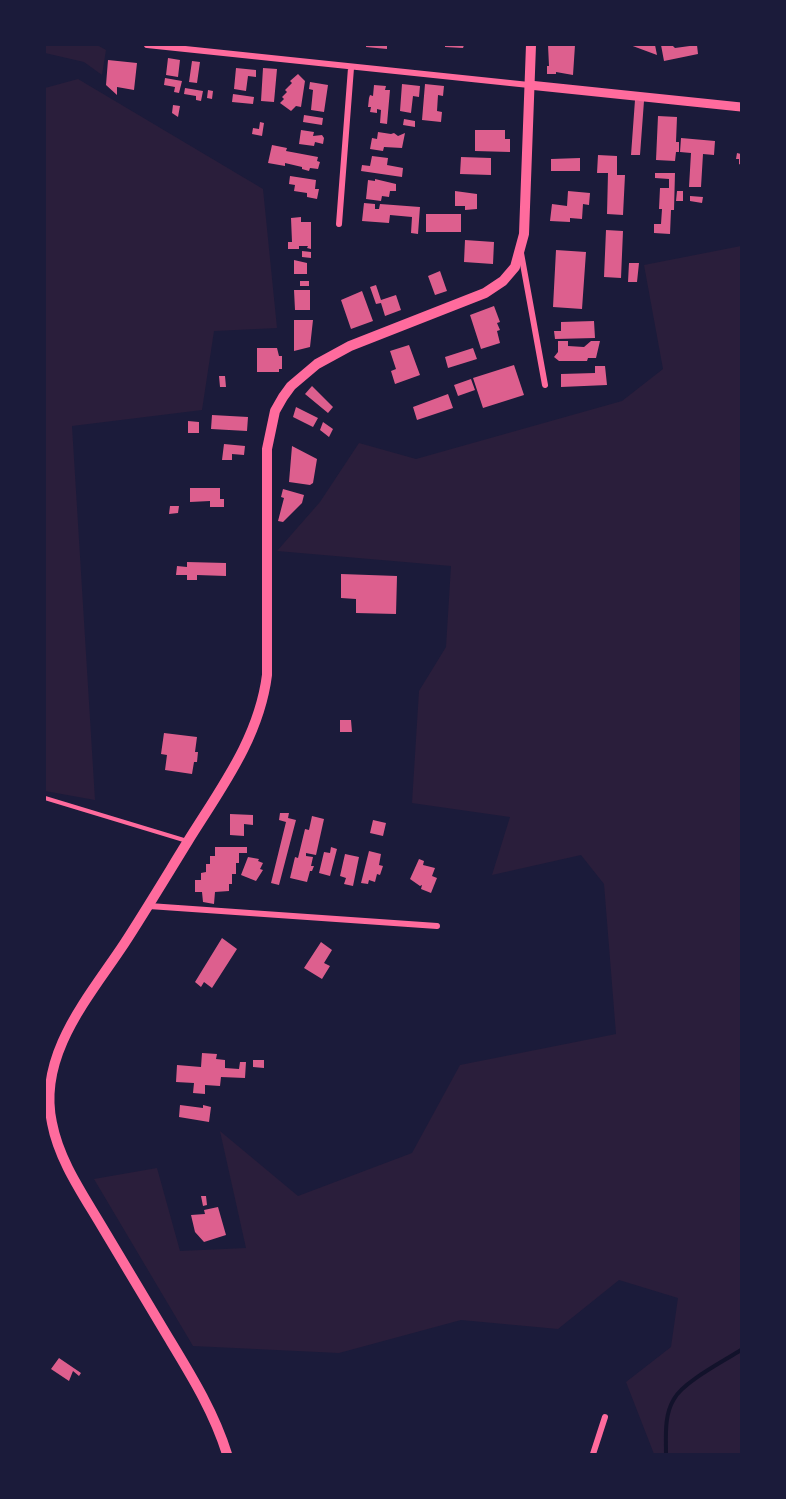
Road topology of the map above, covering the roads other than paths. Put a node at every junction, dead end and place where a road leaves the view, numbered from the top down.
1 (147, 45) edge
2 (531, 45) edge
3 (351, 68) junction
4 (529, 85) junction
5 (741, 107) edge
6 (339, 224) dead end
7 (520, 253) junction
8 (545, 385) dead end
9 (45, 798) edge
10 (187, 842) junction
11 (149, 906) junction
12 (437, 926) dead end
13 (50, 1061) edge
14 (605, 1417) dead end
15 (227, 1454) edge
16 (593, 1454) edge

1 - 3 street
2 - 4 main road
3 - 4 street
3 - 6 street
4 - 5 street
4 - 7 main road
7 - 8 street
7 - 10 main road
9 - 10 lane
10 - 11 main road
11 - 12 street
11 - 13 main road
13 - 15 main road
14 - 16 street

